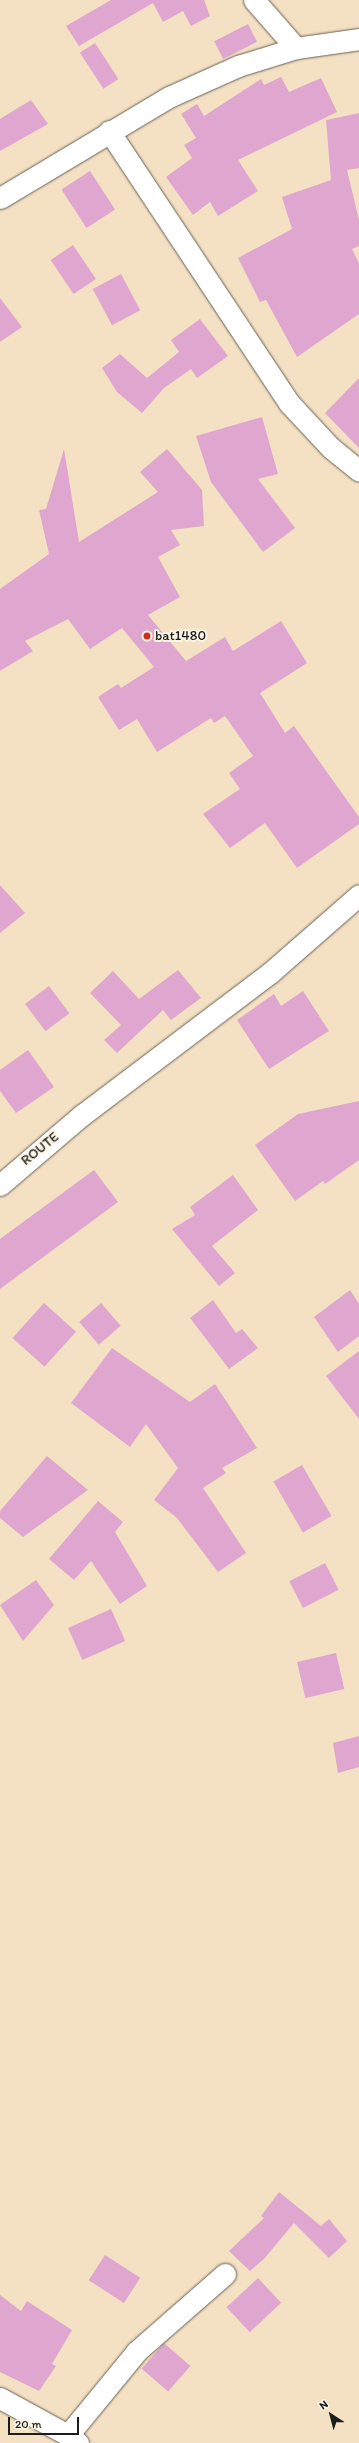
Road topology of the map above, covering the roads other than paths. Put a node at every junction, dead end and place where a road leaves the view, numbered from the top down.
1 (254, 0) edge
2 (359, 39) edge
3 (296, 48) junction
4 (109, 131) junction
5 (0, 198) edge
6 (359, 470) edge
7 (359, 895) edge
8 (0, 1185) edge
9 (225, 2274) dead end
10 (0, 2398) edge
11 (73, 2439) edge

1 - 3 street
2 - 3 street
3 - 4 street
4 - 5 street
4 - 6 street
7 - 8 street, ROUTE
9 - 11 street
10 - 11 street

